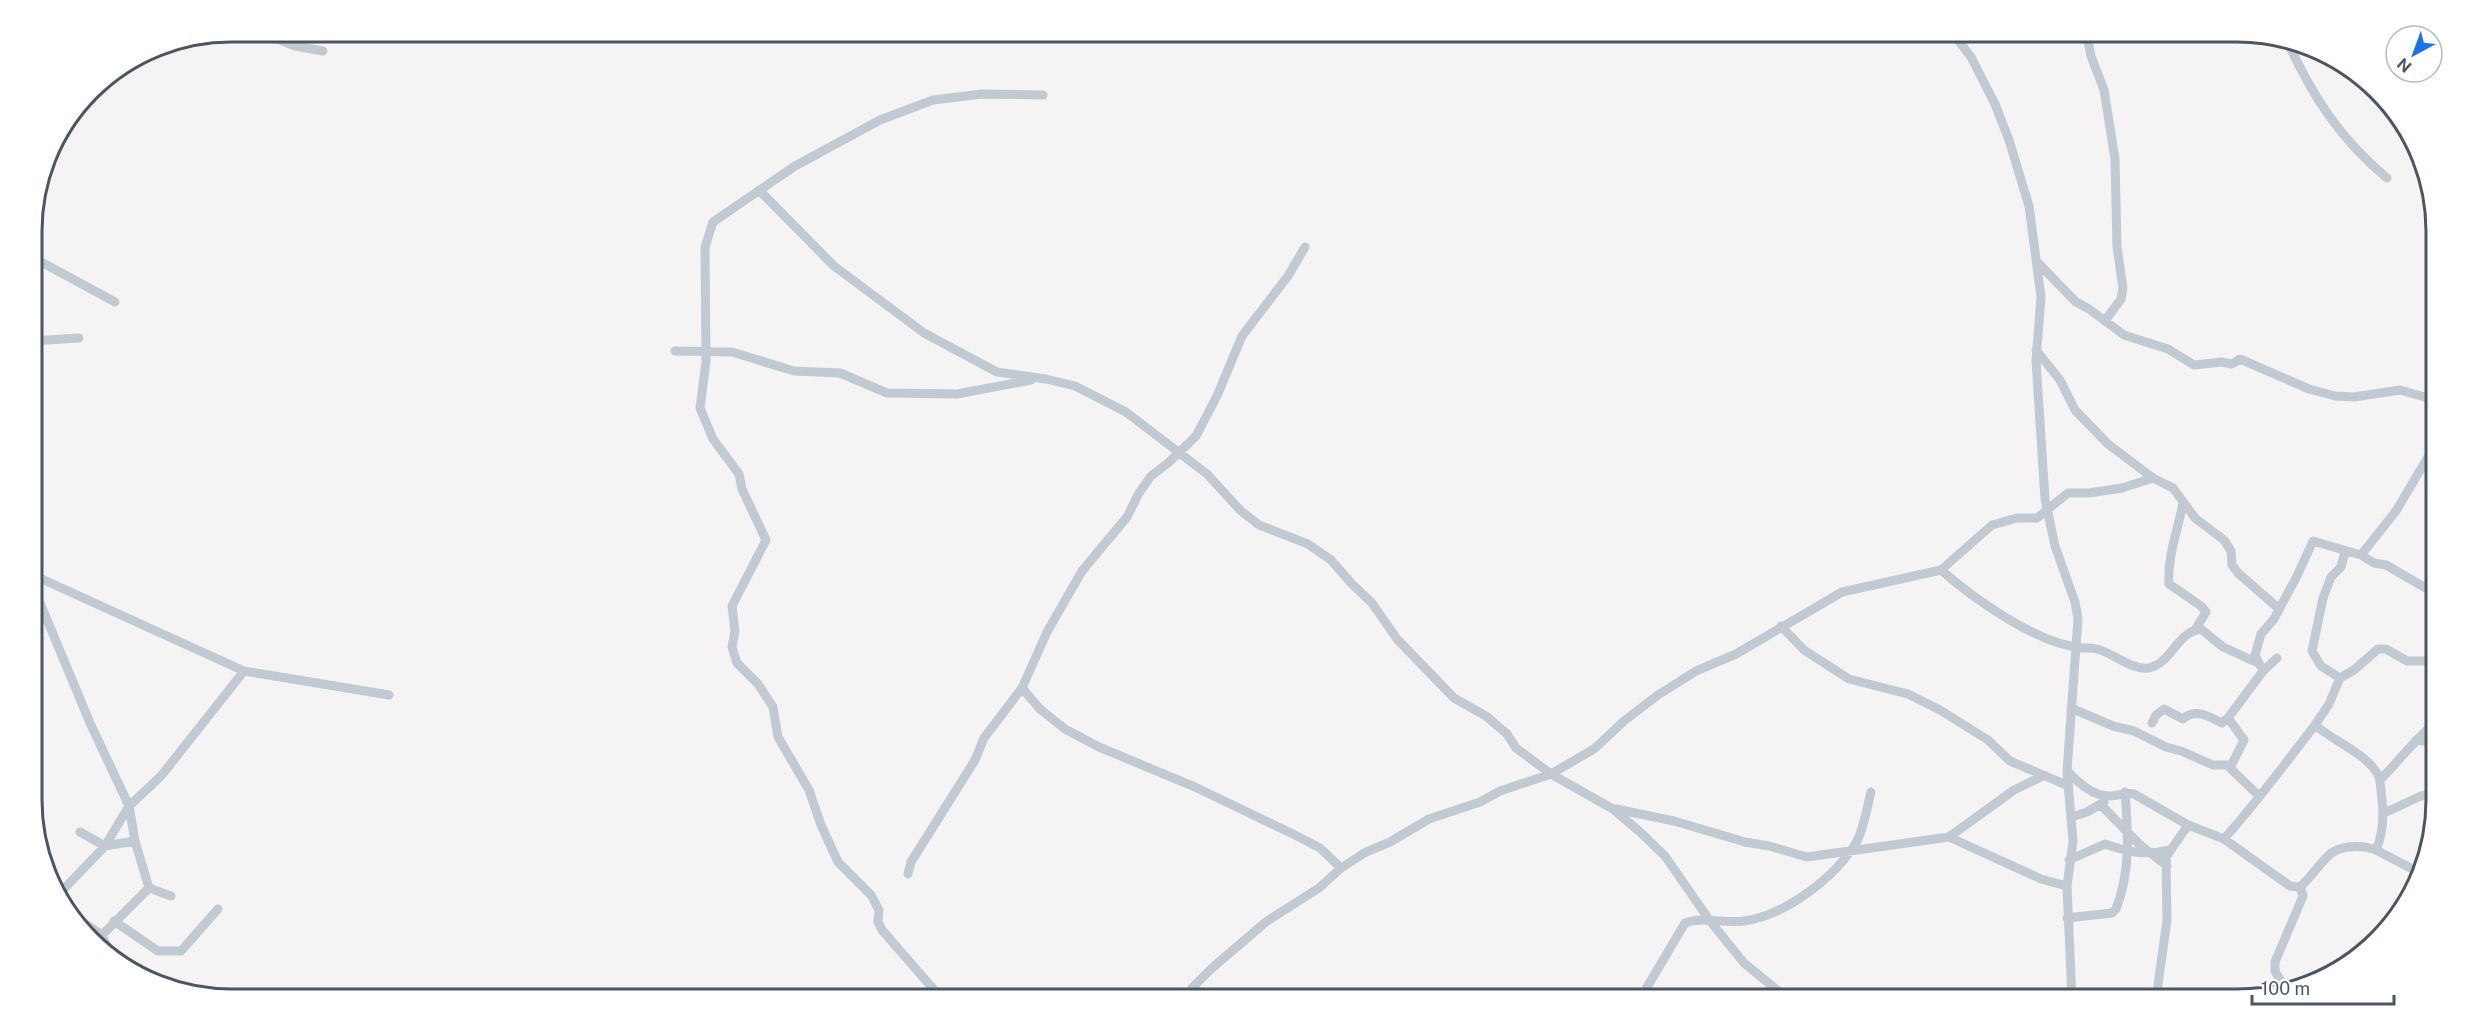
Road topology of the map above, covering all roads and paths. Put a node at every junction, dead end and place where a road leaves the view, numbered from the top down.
1 (285, 42) edge
2 (1959, 42) edge
3 (2088, 42) edge
4 (2291, 50) edge
5 (323, 51) dead end
6 (1043, 95) dead end
7 (2387, 178) dead end
8 (759, 190) junction
9 (1305, 248) dead end
10 (42, 262) edge
11 (2038, 263) junction
12 (115, 302) dead end
13 (2105, 321) junction
14 (78, 338) dead end
15 (42, 340) edge
16 (2036, 350) junction
17 (675, 351) dead end
18 (706, 351) junction
19 (1039, 378) junction
20 (2426, 397) edge
21 (1178, 453) junction
22 (2426, 462) edge
23 (2153, 478) junction
24 (2183, 503) junction
25 (2047, 510) junction
26 (2345, 552) junction
27 (2361, 555) junction
28 (1941, 570) junction
29 (42, 579) edge
30 (2426, 588) edge
31 (42, 608) edge
32 (2278, 608) junction
33 (1781, 626) junction
34 (2195, 630) junction
35 (2076, 648) junction
36 (2277, 658) dead end
37 (2426, 661) edge
38 (2260, 667) junction
39 (244, 671) junction
40 (2340, 678) junction
41 (1022, 688) junction
42 (389, 695) dead end
43 (2071, 708) junction
44 (2228, 718) junction
45 (2152, 723) dead end
46 (2315, 725) junction
47 (2426, 731) edge
48 (2416, 740) junction
49 (2426, 742) edge
50 (2230, 765) junction
51 (2067, 771) junction
52 (1551, 774) junction
53 (2043, 776) junction
54 (2380, 780) junction
55 (2069, 786) junction
56 (1871, 792) dead end
57 (2125, 792) junction
58 (2426, 795) edge
59 (2114, 796) junction
60 (2259, 796) junction
61 (2101, 805) junction
62 (129, 806) junction
63 (1613, 809) junction
64 (2384, 813) junction
65 (2072, 817) junction
66 (2188, 825) junction
67 (80, 832) dead end
68 (2126, 832) junction
69 (1949, 837) junction
70 (2224, 838) junction
71 (135, 841) junction
72 (105, 846) junction
73 (1851, 849) junction
74 (2170, 850) junction
75 (2376, 850) junction
76 (2128, 852) junction
77 (2153, 854) junction
78 (2069, 860) junction
79 (2167, 866) junction
80 (1341, 868) junction
81 (2413, 869) edge
82 (908, 874) dead end
83 (2067, 886) junction
84 (2300, 887) junction
85 (149, 888) junction
86 (64, 889) edge
87 (171, 896) dead end
88 (218, 909) dead end
89 (2067, 918) junction
90 (114, 921) junction
91 (1710, 921) junction
92 (95, 931) edge
93 (102, 935) junction
94 (104, 940) edge
95 (2282, 983) edge
96 (933, 989) edge
97 (1191, 989) edge
98 (1646, 989) edge
99 (1777, 989) edge
100 (2071, 989) edge
101 (2157, 989) edge

1 - 5 street
2 - 11 street
3 - 13 street
4 - 7 street
6 - 8 street
8 - 18 street
8 - 19 street
9 - 21 street
10 - 12 street
11 - 13 street
11 - 16 street
13 - 20 street
14 - 15 street
16 - 23 street
16 - 25 street
17 - 18 street
18 - 19 street
18 - 96 street
19 - 21 street
21 - 41 street
21 - 52 street
22 - 27 street
23 - 24 street
23 - 25 street
24 - 32 street
24 - 34 street
25 - 28 street
25 - 35 street
26 - 27 street
26 - 32 street
26 - 40 street
27 - 30 street
28 - 33 street
28 - 35 street
29 - 39 street
31 - 62 street
32 - 38 street
33 - 52 street
33 - 53 street
34 - 35 street
34 - 38 street
35 - 43 street
36 - 38 street
37 - 40 street
38 - 44 street
39 - 42 street
39 - 62 street
40 - 46 street
41 - 80 street
41 - 82 street
43 - 50 street
43 - 51 street
44 - 45 street
44 - 50 street
46 - 54 street
46 - 60 street
47 - 48 street
48 - 49 street
48 - 54 street
50 - 60 street
51 - 55 street
51 - 59 street
52 - 63 street
52 - 80 street
53 - 55 street
53 - 69 street
54 - 64 street
55 - 65 street
56 - 73 street
57 - 59 street
57 - 66 street
57 - 68 street
58 - 64 street
59 - 61 street
60 - 70 street
61 - 65 street
61 - 68 street
62 - 71 street
62 - 72 street
63 - 73 street
63 - 91 street
64 - 75 street
65 - 78 street
66 - 70 street
66 - 74 street
67 - 72 street
68 - 76 street
68 - 77 street
69 - 73 street
69 - 83 street
70 - 84 street
71 - 72 street
71 - 85 street
72 - 86 street
73 - 91 street
74 - 77 street
74 - 79 street
75 - 81 street
75 - 84 street
76 - 77 street
76 - 78 street
76 - 89 street
77 - 79 street
78 - 83 street
79 - 101 street
80 - 97 street
83 - 89 street
84 - 95 street
85 - 87 street
85 - 90 street
88 - 90 street
89 - 100 street
90 - 93 street
91 - 98 street
91 - 99 street
92 - 93 street
93 - 94 street

